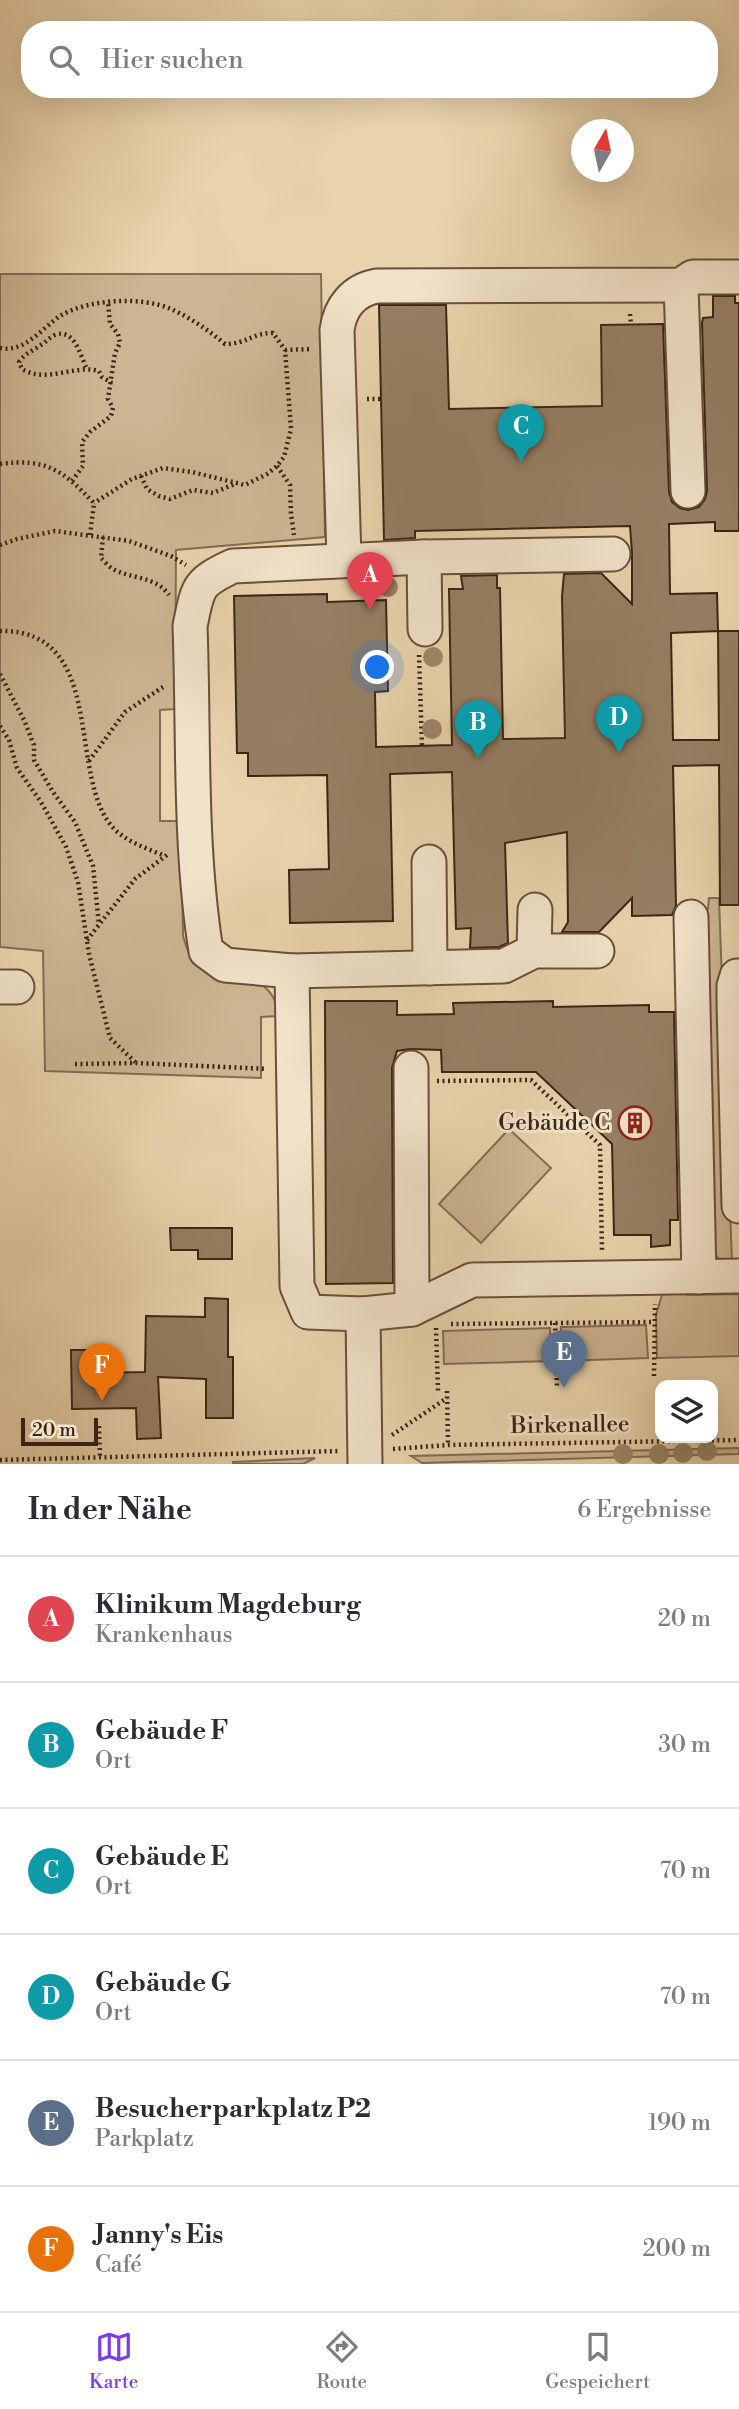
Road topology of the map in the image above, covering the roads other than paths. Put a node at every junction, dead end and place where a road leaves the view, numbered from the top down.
1 (739, 277) edge
2 (681, 285) junction
3 (688, 491) dead end
4 (613, 554) dead end
5 (424, 557) junction
6 (344, 559) junction
7 (422, 641) road end
8 (429, 862) dead end
9 (535, 910) dead end
10 (691, 917) dead end
11 (534, 951) junction
12 (597, 951) dead end
13 (430, 968) junction
14 (292, 971) junction
15 (739, 975) edge
16 (412, 1075) road end
17 (739, 1206) edge
18 (739, 1276) edge
19 (683, 1277) junction
20 (363, 1314) junction
21 (424, 1317) junction
22 (377, 1453) edge

1 - 2 lane
2 - 3 lane
2 - 6 lane
4 - 5 lane
5 - 6 lane
5 - 7 lane
6 - 14 lane
8 - 13 lane
9 - 11 lane
10 - 19 lane
11 - 12 lane
11 - 13 lane
13 - 14 lane
14 - 20 lane
15 - 17 lane
16 - 21 lane
18 - 19 lane
19 - 21 lane
20 - 21 lane
20 - 22 lane

